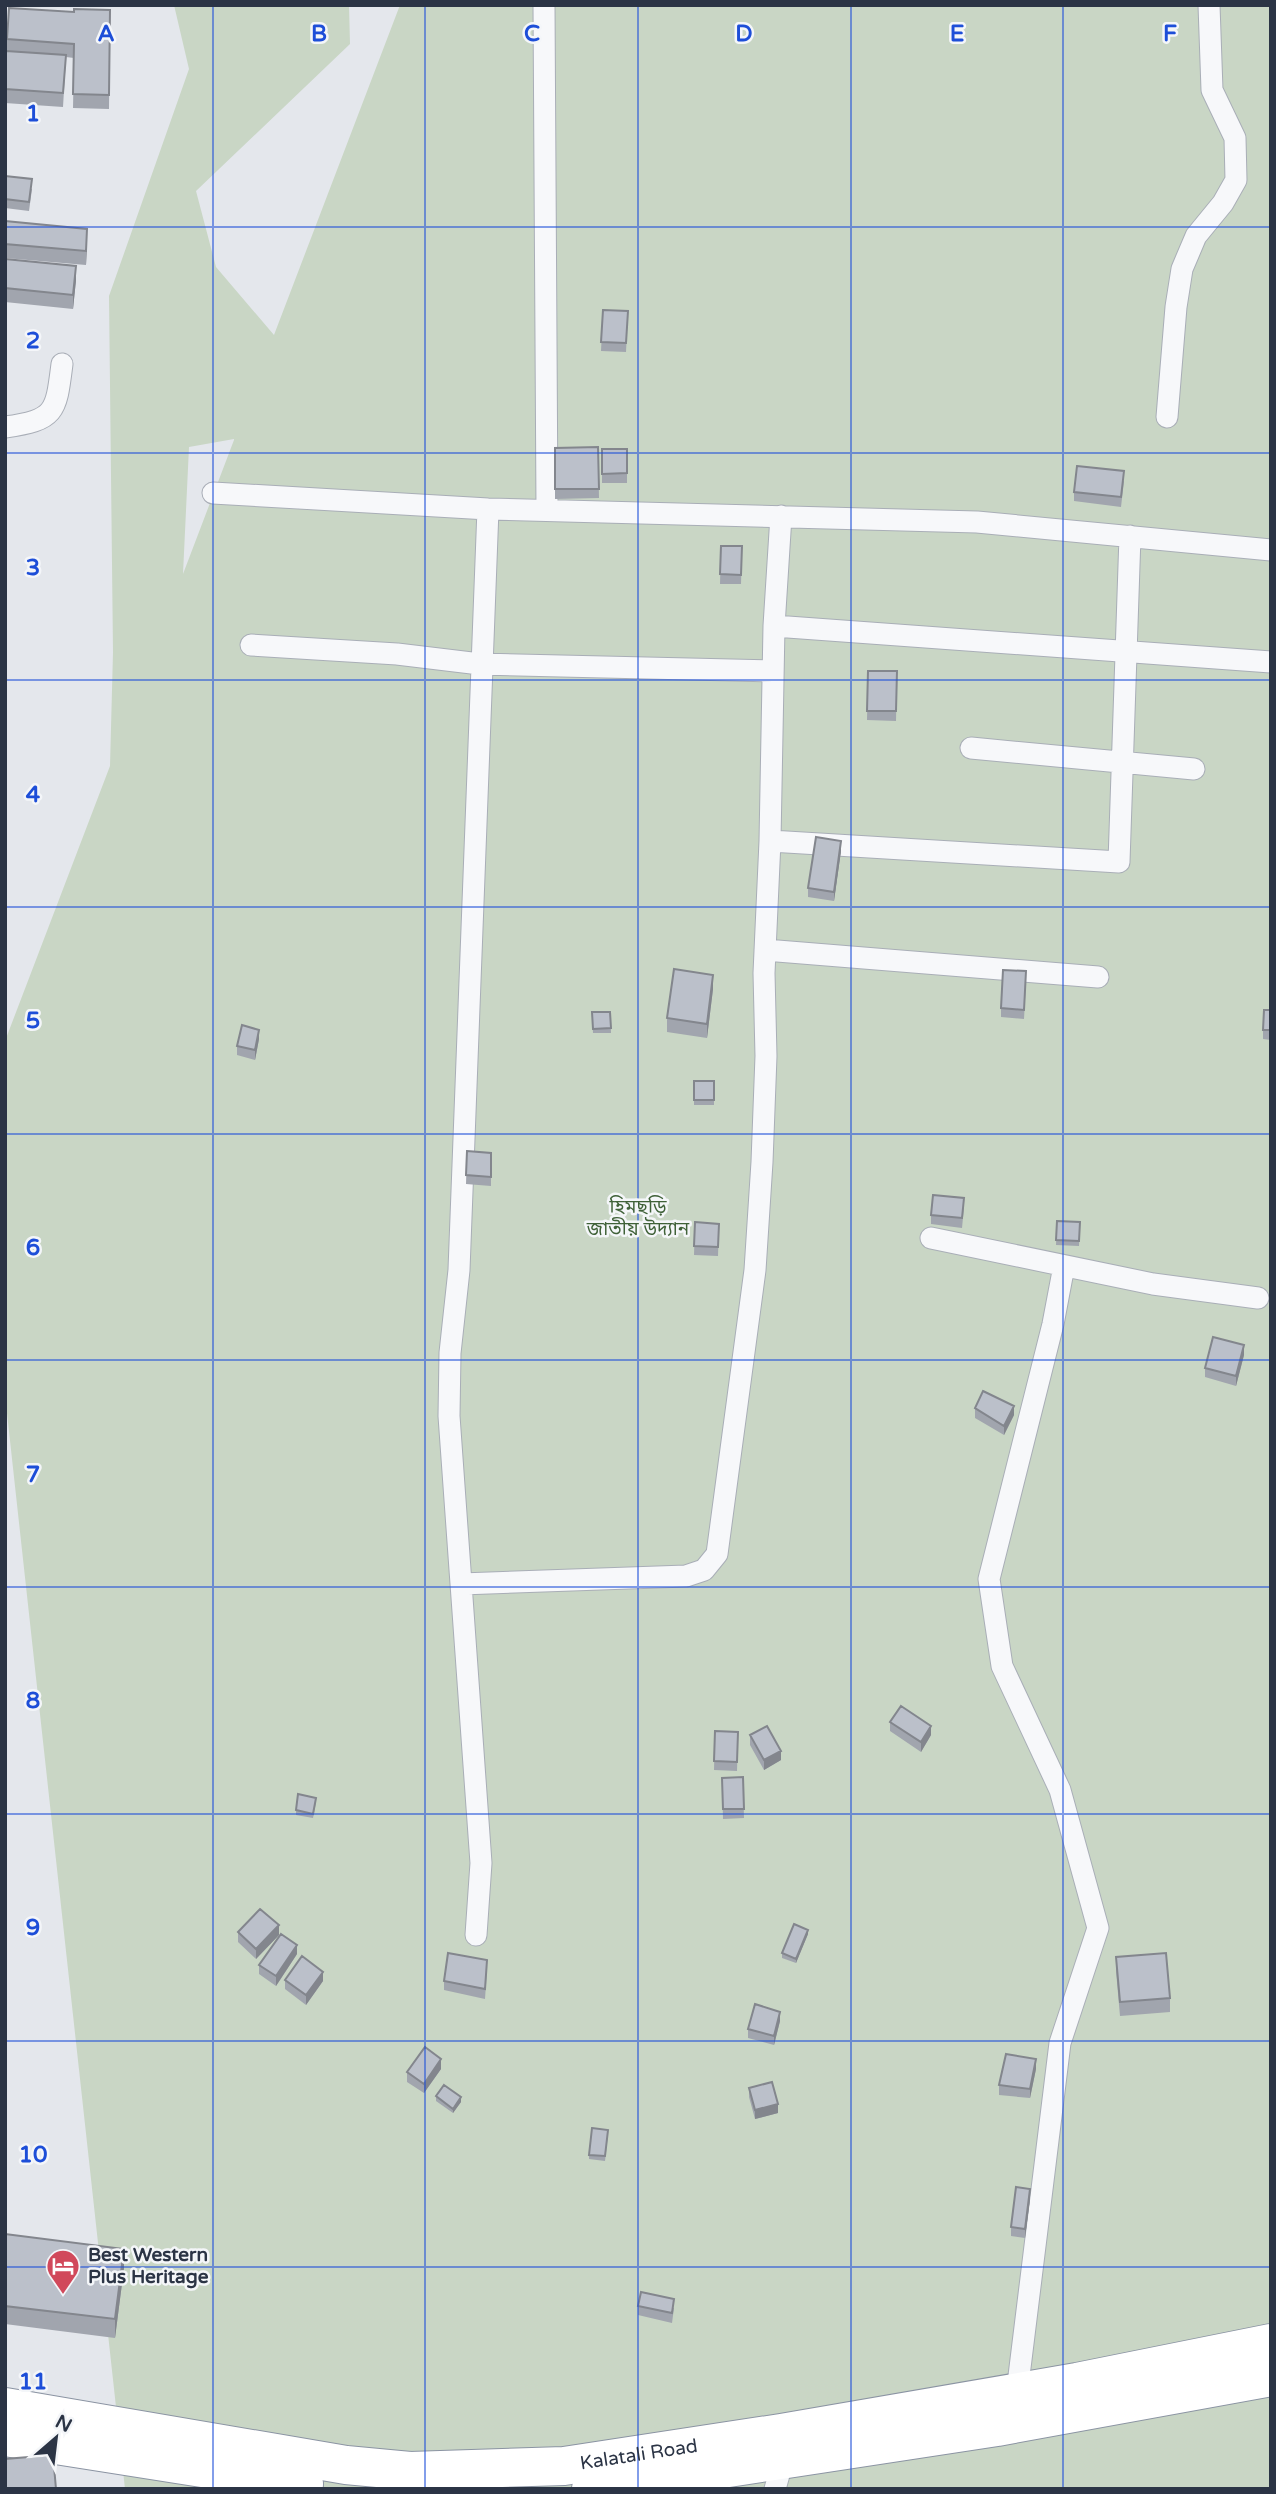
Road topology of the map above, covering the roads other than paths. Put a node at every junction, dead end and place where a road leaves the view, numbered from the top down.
1 (544, 5) edge
2 (1209, 5) edge
3 (62, 364) dead end
4 (1167, 417) dead end
5 (5, 427) edge
6 (213, 493) dead end
7 (488, 509) junction
8 (547, 509) junction
9 (780, 516) junction
10 (1130, 536) junction
11 (1271, 550) edge
12 (774, 626) junction
13 (251, 645) dead end
14 (1128, 650) junction
15 (1271, 662) edge
16 (480, 664) junction
17 (773, 671) junction
18 (971, 748) dead end
19 (1123, 760) junction
20 (1194, 769) dead end
21 (770, 841) junction
22 (765, 950) junction
23 (1098, 977) dead end
24 (931, 1238) dead end
25 (1064, 1266) junction
26 (1258, 1298) dead end
27 (461, 1584) junction
28 (476, 1935) dead end
29 (1271, 2343) edge
30 (1271, 2376) edge
31 (1017, 2392) junction
32 (1079, 2395) junction
33 (5, 2407) edge
34 (5, 2437) edge
35 (779, 2474) edge
36 (334, 2489) edge
37 (591, 2489) edge

1 - 8 street
2 - 4 street
3 - 5 street
6 - 7 street
7 - 8 street
7 - 16 street
8 - 9 street
9 - 10 street
9 - 12 street
10 - 11 street
10 - 14 street
12 - 14 street
12 - 17 street
13 - 16 street
14 - 15 street
14 - 19 street
16 - 17 street
16 - 27 street
17 - 21 street
18 - 19 street
19 - 20 street
19 - 21 street
21 - 22 street
22 - 23 street
22 - 27 street
24 - 25 street
25 - 26 street
25 - 31 street
27 - 28 street
29 - 32 highway, Kalatali Road
30 - 32 highway, Kalatali Road
31 - 32 highway, Kalatali Road
31 - 33 highway, Kalatali Road
32 - 35 highway, Kalatali Road
34 - 36 highway
35 - 37 highway, Kalatali Road

